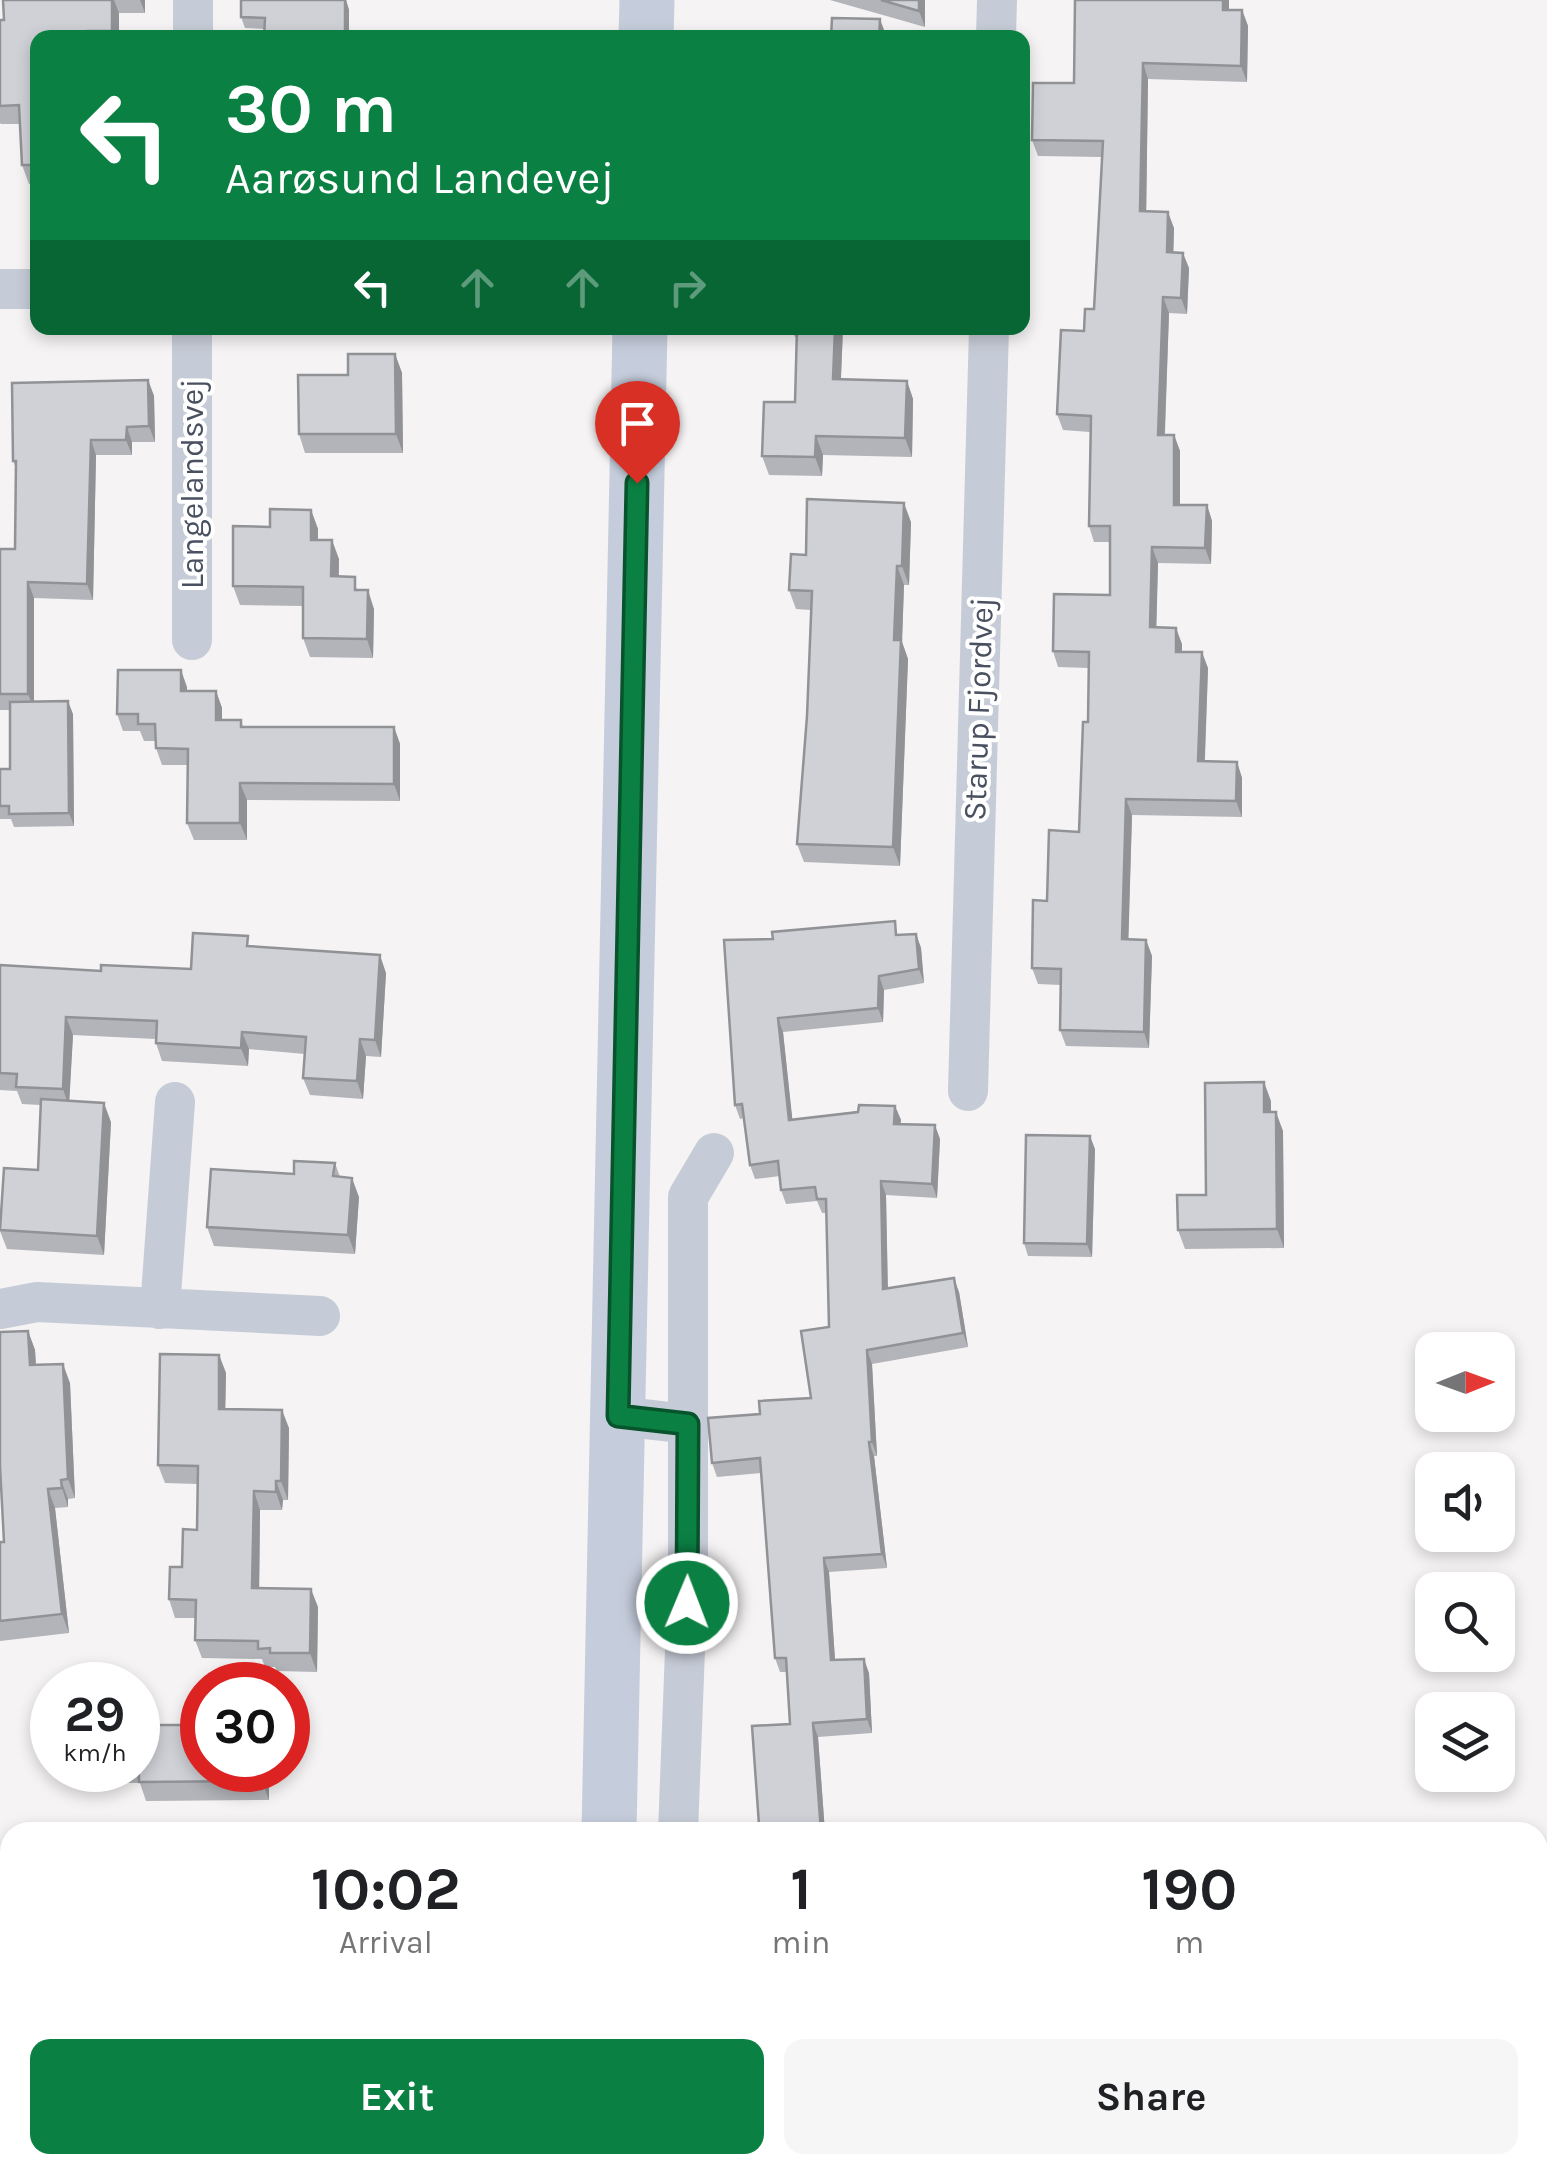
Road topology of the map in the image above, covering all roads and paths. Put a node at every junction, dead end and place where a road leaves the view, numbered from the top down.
1 (193, 0) edge
2 (647, 0) edge
3 (998, 0) edge
4 (193, 30) edge
5 (646, 30) edge
6 (996, 30) edge
7 (0, 289) edge
8 (30, 289) edge
9 (192, 335) edge
10 (640, 335) edge
11 (988, 335) edge
12 (192, 640) dead end
13 (968, 1090) dead end
14 (175, 1102) dead end
15 (714, 1153) dead end
16 (160, 1309) junction
17 (0, 1310) edge
18 (320, 1316) dead end
19 (618, 1416) junction
20 (688, 1424) junction
21 (609, 1822) edge
22 (678, 1822) edge

1 - 4 street
2 - 5 street
3 - 6 street
7 - 8 street
9 - 12 street, Langelandsvej
10 - 19 street
11 - 13 street, Starup Fjordvej
14 - 16 street
15 - 20 street
16 - 17 street
16 - 18 street
19 - 20 street
19 - 21 street
20 - 22 street

